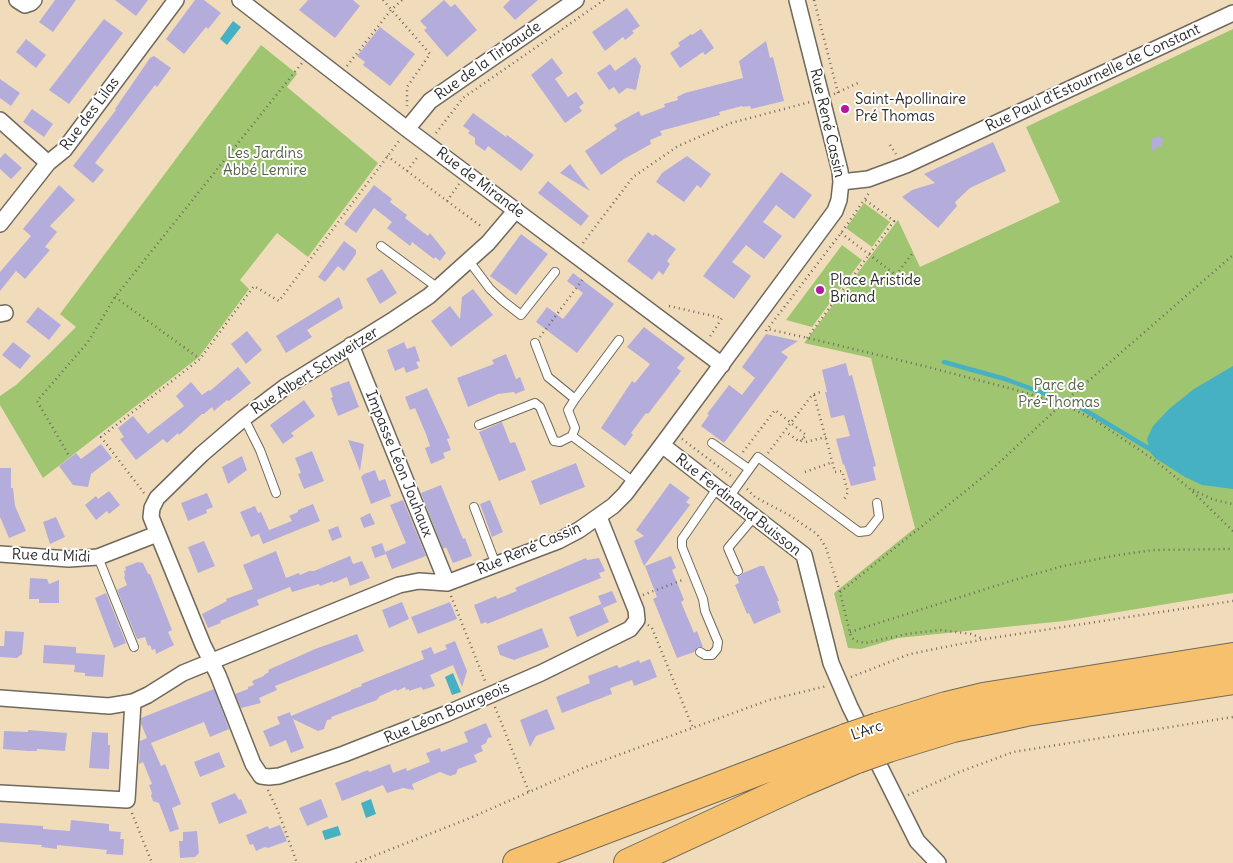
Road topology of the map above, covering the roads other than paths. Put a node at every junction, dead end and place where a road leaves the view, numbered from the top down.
1 (17, 0) edge
2 (34, 0) edge
3 (176, 0) edge
4 (240, 0) edge
5 (576, 0) edge
6 (797, 0) edge
7 (1233, 13) edge
8 (0, 120) edge
9 (407, 129) junction
10 (48, 163) junction
11 (842, 182) junction
12 (516, 210) junction
13 (0, 224) edge
14 (381, 246) dead end
15 (469, 261) junction
16 (555, 272) dead end
17 (438, 288) junction
18 (619, 340) dead end
19 (535, 344) road end
20 (351, 345) junction
21 (722, 365) junction
22 (574, 399) junction
23 (244, 418) junction
24 (479, 425) dead end
25 (572, 436) junction
26 (712, 443) dead end
27 (662, 445) junction
28 (751, 466) junction
29 (634, 482) junction
30 (724, 492) junction
31 (276, 493) dead end
32 (877, 503) dead end
33 (474, 507) dead end
34 (754, 516) junction
35 (599, 517) junction
36 (157, 534) junction
37 (0, 554) edge
38 (98, 557) junction
39 (496, 565) junction
40 (738, 571) dead end
41 (447, 582) junction
42 (134, 647) dead end
43 (700, 652) dead end
44 (1233, 657) edge
45 (211, 660) junction
46 (1233, 680) edge
47 (0, 698) edge
48 (133, 702) junction
49 (883, 737) junction
50 (852, 749) junction
51 (0, 793) edge
52 (517, 863) edge
53 (628, 863) edge
54 (938, 863) edge

1 - 2 street
3 - 10 street, Rue des Lilas
4 - 9 street, Rue de Mirande
5 - 9 street, Rue de la Tirbaude
6 - 11 street, Rue René Cassin
7 - 11 street, Rue Paul d'Estournelle de Constant
8 - 10 street
9 - 12 street, Rue de Mirande
10 - 13 street, Rue des Lilas
11 - 21 street, Rue René Cassin
12 - 15 street, Rue Albert Schweitzer
12 - 21 street, Rue de Mirande
14 - 17 lane
15 - 16 lane
15 - 17 street, Rue Albert Schweitzer
17 - 20 street, Rue Albert Schweitzer
18 - 22 lane
19 - 22 lane
20 - 23 street, Rue Albert Schweitzer
20 - 41 street, Impasse Léon Jouhaux
21 - 27 street, Rue René Cassin
22 - 25 lane
23 - 31 lane
23 - 36 street, Rue Albert Schweitzer
24 - 25 lane
25 - 29 lane
26 - 28 lane
27 - 29 street, Rue René Cassin
27 - 30 street, Rue Ferdinand Buisson
28 - 30 lane
28 - 32 lane
29 - 35 street, Rue René Cassin
30 - 34 street, Rue Ferdinand Buisson
30 - 43 lane
33 - 39 lane
34 - 40 lane
34 - 54 street, Rue Ferdinand Buisson
35 - 39 street, Rue René Cassin
35 - 45 street, Rue Léon Bourgeois
36 - 38 street, Rue du Midi
36 - 45 street
37 - 38 street, Rue du Midi
38 - 42 lane
39 - 41 street, Rue René Cassin
41 - 45 street, Rue René Cassin
44 - 49 highway, L'Arc
45 - 48 street, Rue René Cassin
46 - 49 highway, L'Arc
47 - 48 street, Rue René Cassin
48 - 51 street
49 - 50 highway, L'Arc, bridge
50 - 52 highway, L'Arc
50 - 53 highway, L'Arc

